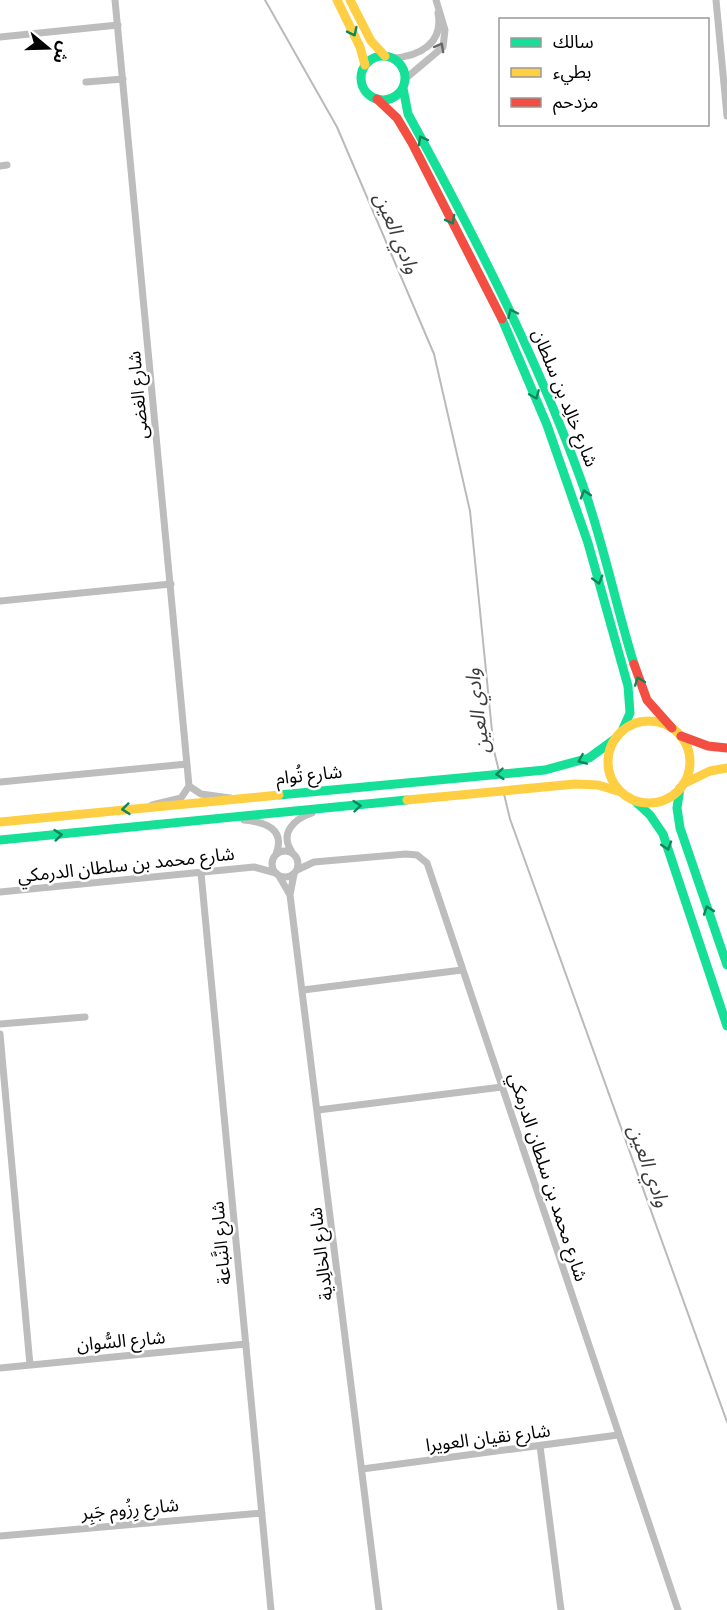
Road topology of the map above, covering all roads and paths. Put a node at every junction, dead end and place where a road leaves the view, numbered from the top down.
1 (115, 0) edge
2 (337, 0) edge
3 (350, 0) edge
4 (716, 0) edge
5 (436, 1) edge
6 (118, 25) junction
7 (0, 37) edge
8 (389, 57) junction
9 (365, 65) junction
10 (123, 79) junction
11 (86, 82) dead end
12 (404, 84) junction
13 (377, 99) junction
14 (727, 116) edge
15 (171, 584) junction
16 (0, 601) edge
17 (672, 728) junction
18 (622, 731) junction
19 (680, 736) junction
20 (615, 739) junction
21 (727, 748) edge
22 (187, 764) junction
23 (727, 768) edge
24 (0, 782) edge
25 (189, 786) junction
26 (682, 786) junction
27 (621, 792) junction
28 (235, 799) junction
29 (633, 800) junction
30 (149, 807) junction
31 (327, 808) junction
32 (226, 819) junction
33 (0, 822) edge
34 (0, 840) edge
35 (294, 854) junction
36 (275, 855) junction
37 (314, 862) junction
38 (254, 867) junction
39 (295, 872) junction
40 (201, 873) junction
41 (277, 874) junction
42 (0, 892) edge
43 (290, 895) junction
44 (727, 965) edge
45 (462, 970) junction
46 (303, 990) junction
47 (85, 1017) dead end
48 (0, 1024) edge
49 (727, 1026) edge
50 (0, 1034) edge
51 (502, 1087) junction
52 (318, 1110) junction
53 (246, 1344) junction
54 (30, 1365) junction
55 (0, 1368) edge
56 (618, 1435) junction
57 (540, 1446) junction
58 (362, 1469) junction
59 (262, 1513) junction
60 (0, 1536) edge
61 (271, 1610) edge
62 (379, 1610) edge
63 (561, 1610) edge
64 (678, 1610) edge

1 - 6 street, شارع الغضى
2 -> 9 main road
3 - 8 main road
4 - 14 street
5 - 8 street
12 -> 5 street
6 - 7 street
6 - 10 street, شارع الغضى
8 - 9 main road
8 - 12 main road
9 - 13 main road
10 - 11 street
10 - 15 street, شارع الغضى
12 - 13 main road
17 -> 12 main road, شارع خالِد بن سلطان
13 -> 18 main road, شارع خالِد بن سلطان
15 - 16 street
15 - 22 street, شارع الغضى
17 - 18 main road
17 - 19 main road
18 - 20 main road
19 - 21 main road
19 - 26 main road
20 - 27 main road
20 -> 28 main road, شارع تُوام
22 - 24 street
22 - 25 street, شارع الغضى
23 - 26 main road
25 - 28 street
25 - 30 street
26 - 29 main road
44 -> 26 main road
27 - 29 main road
31 -> 27 main road, شارع تُوام
28 - 30 main road, شارع تُوام
29 -> 49 main road
30 -> 33 main road, شارع تُوام
31 - 32 main road, شارع تُوام
31 - 35 street
34 -> 32 main road, شارع تُوام
32 - 36 street
35 - 36 street
35 - 37 street, شارع محمد بن سلطان الدرمكي
35 - 39 street
36 - 38 street, شارع محمد بن سلطان الدرمكي
36 - 41 street
37 - 39 street, شارع محمد بن سلطان الدرمكي
37 - 45 street, شارع محمد بن سلطان الدرمكي
38 - 40 street, شارع محمد بن سلطان الدرمكي
38 - 41 street, شارع محمد بن سلطان الدرمكي
39 - 41 street
39 - 43 street, شارع الخالِدية
40 - 42 street, شارع محمد بن سلطان الدرمكي
40 - 53 street, شارع النَّباعة
41 - 43 street, شارع الخالِدية
43 - 46 street, شارع الخالِدية
45 - 46 street
45 - 51 street, شارع محمد بن سلطان الدرمكي
46 - 52 street, شارع الخالِدية
47 - 48 street
50 - 54 street
51 - 52 street
51 - 56 street, شارع محمد بن سلطان الدرمكي
52 - 58 street, شارع الخالِدية
53 - 54 street, شارع السُّوان
53 - 59 street, شارع النَّباعة
54 - 55 street, شارع السُّوان
56 - 57 street, شارع نقيان العويرا
56 - 64 street, شارع محمد بن سلطان الدرمكي
57 - 58 street, شارع نقيان العويرا
57 - 63 street
58 - 62 street, شارع الخالِدية
59 - 60 street, شارع رِزُوم جَبِر
59 - 61 street, شارع النَّباعة

